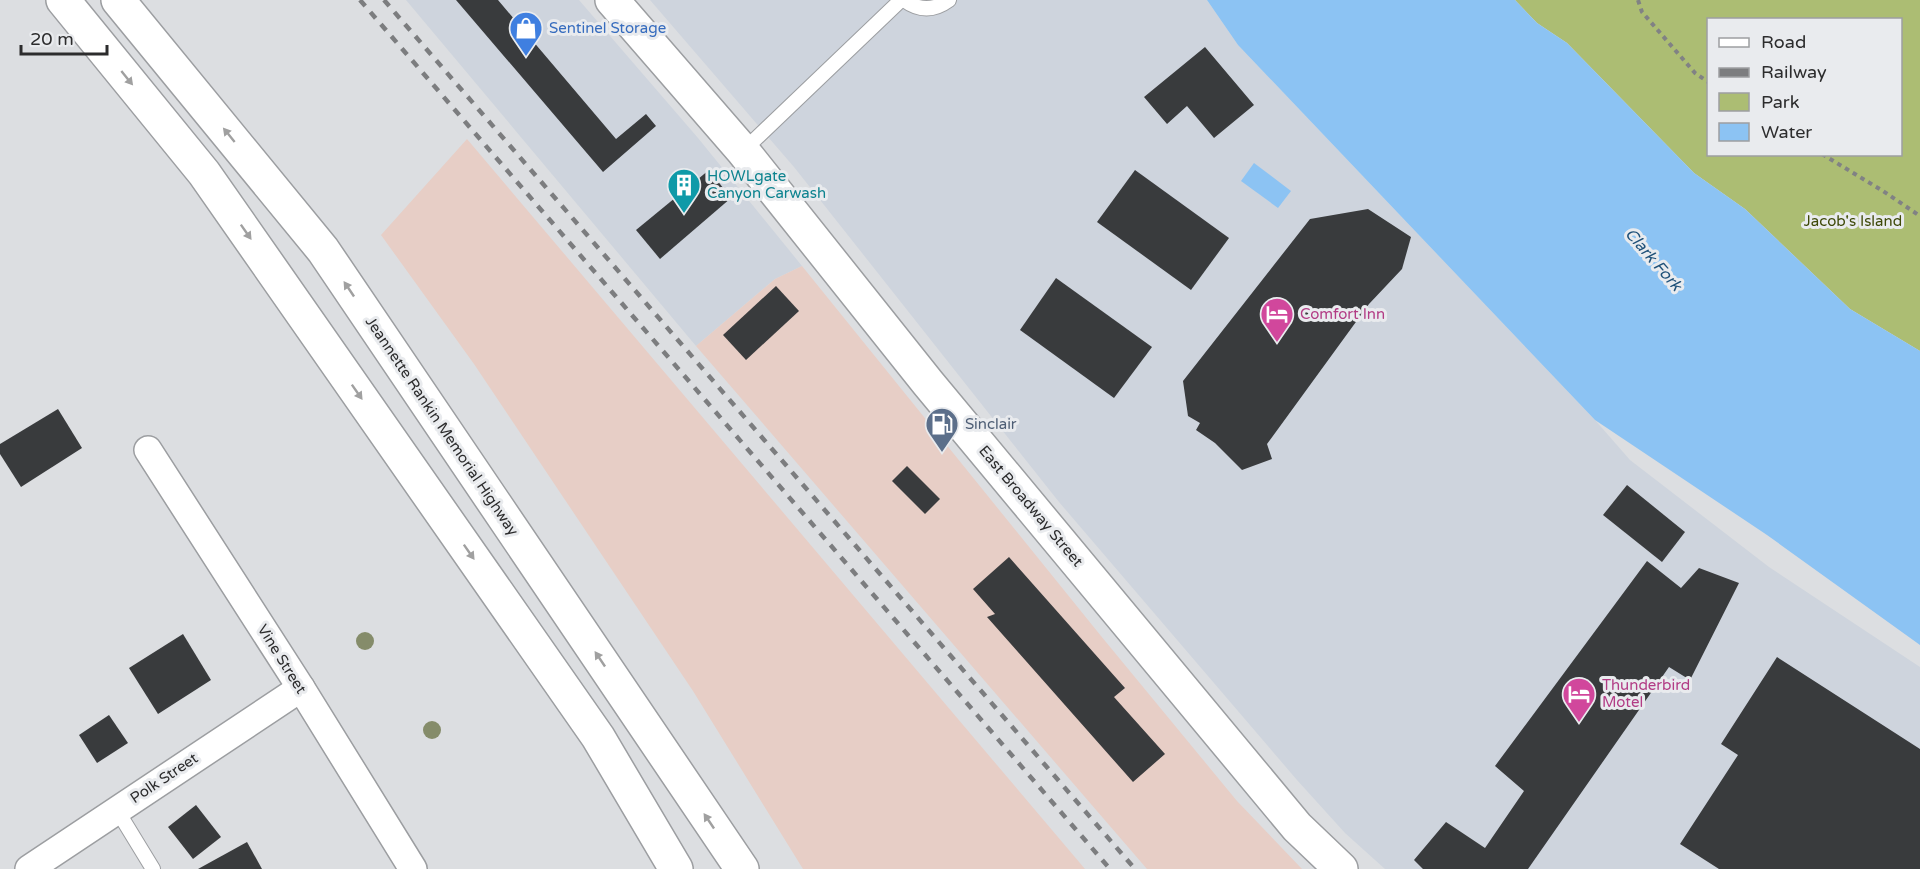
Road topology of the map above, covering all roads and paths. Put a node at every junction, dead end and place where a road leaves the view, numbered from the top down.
1 (63, 0) edge
2 (118, 0) edge
3 (612, 0) edge
4 (903, 0) edge
5 (949, 0) edge
6 (1638, 0) edge
7 (1707, 81) edge
8 (743, 151) junction
9 (1825, 156) edge
10 (1920, 216) edge
11 (148, 450) dead end
12 (301, 688) junction
13 (117, 810) junction
14 (29, 869) edge
15 (153, 869) edge
16 (413, 869) edge
17 (676, 869) edge
18 (742, 869) edge
19 (1341, 869) edge

1 -> 17 main road
18 -> 2 main road, Jeannette Rankin Memorial Highway
3 - 8 main road, East Broadway Street
4 - 5 lane
4 - 8 lane
6 - 7 path
8 - 19 main road, East Broadway Street
9 - 10 path
11 - 12 street, Vine Street
12 - 13 street, Polk Street
12 - 16 street, Vine Street
13 - 14 street, Polk Street
13 - 15 lane

